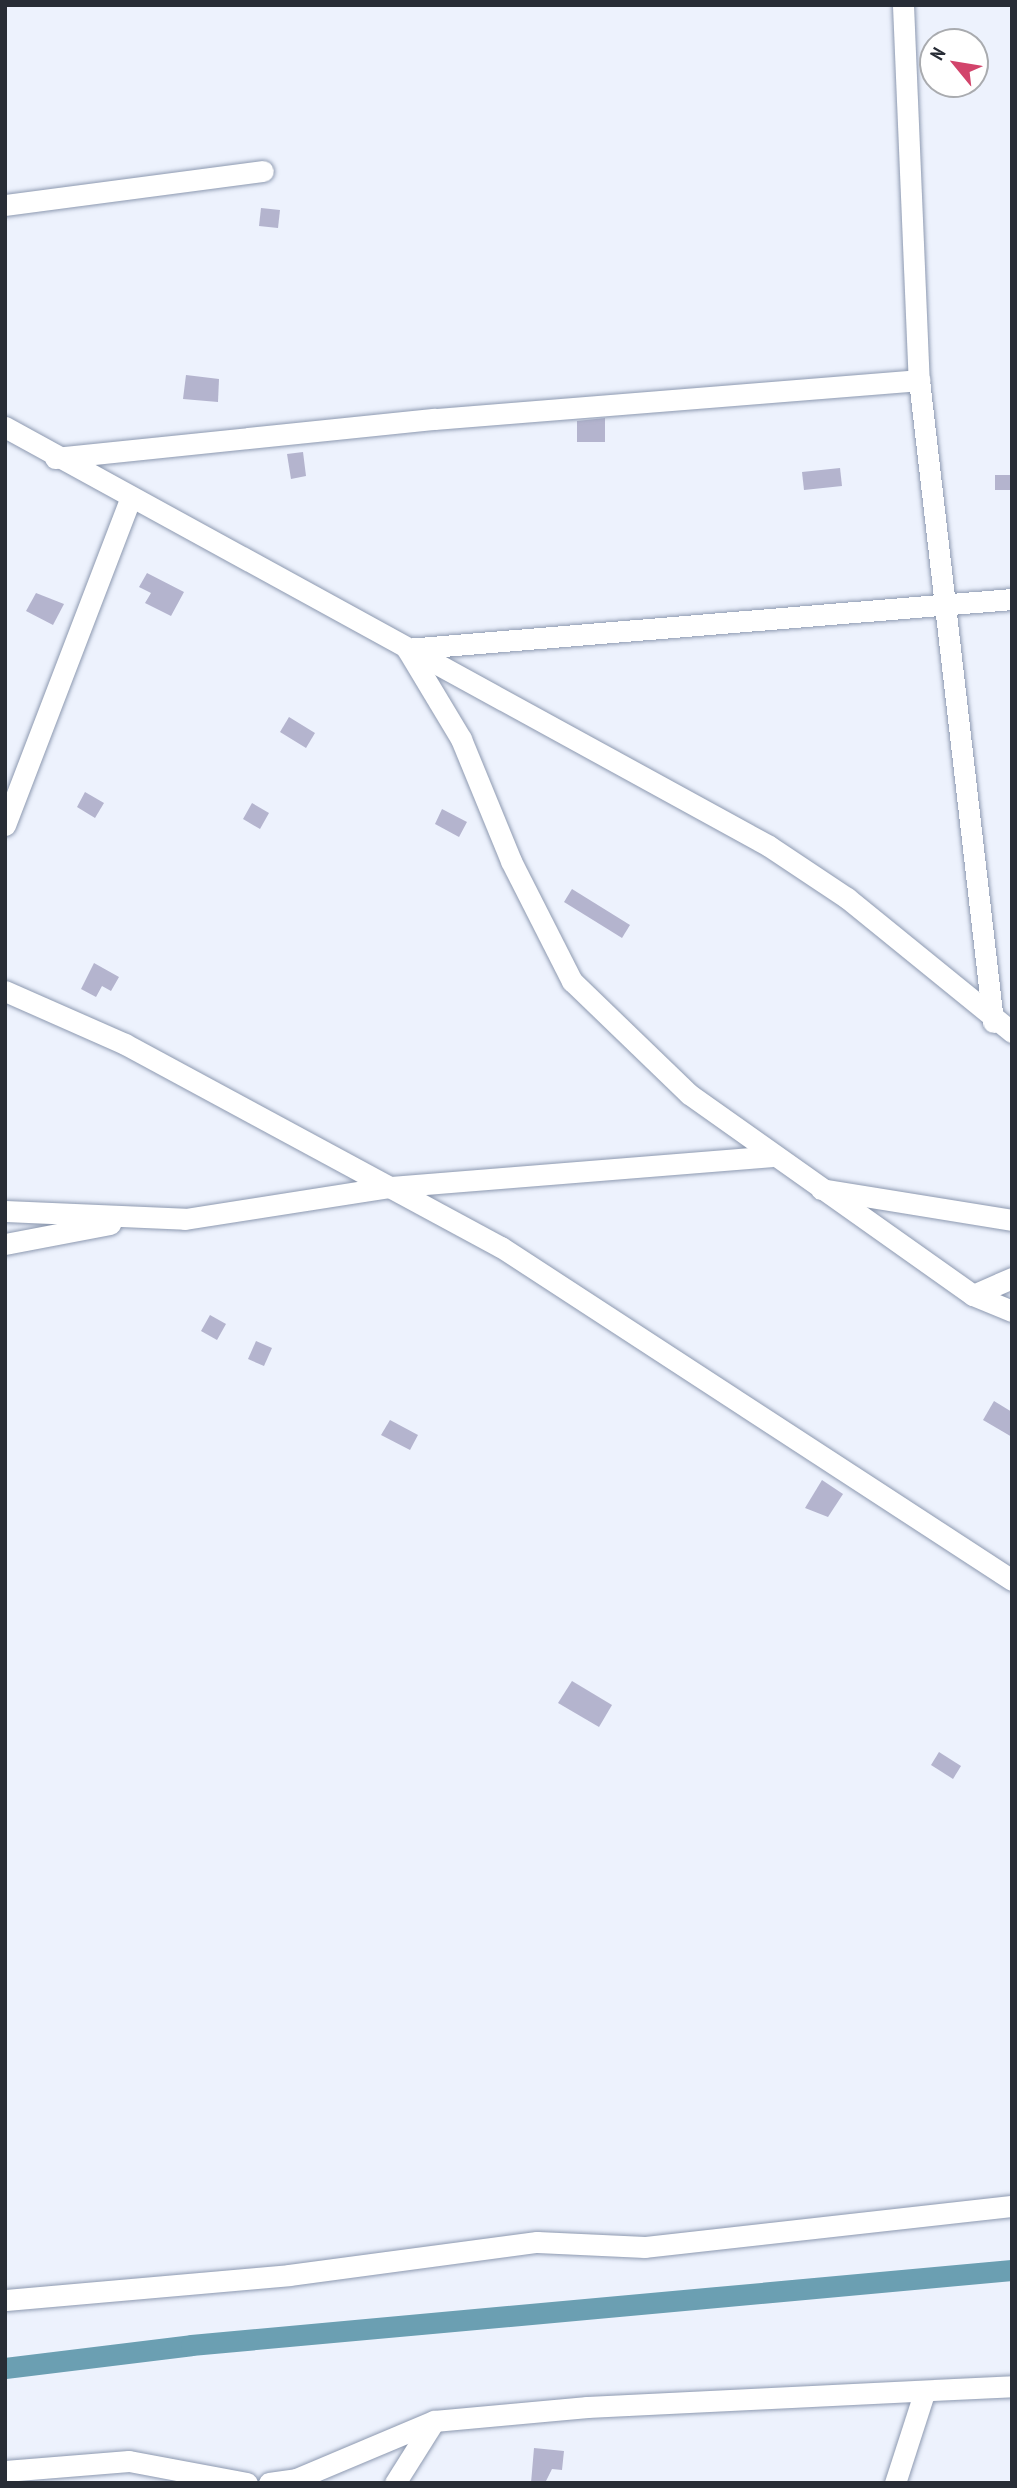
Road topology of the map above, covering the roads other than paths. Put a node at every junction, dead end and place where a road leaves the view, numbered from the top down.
1 (903, 5) edge
2 (262, 171) dead end
3 (5, 205) edge
4 (919, 380) junction
5 (5, 427) edge
6 (55, 458) junction
7 (131, 496) junction
8 (1012, 599) edge
9 (946, 607) junction
10 (407, 649) junction
11 (6, 816) edge
12 (5, 991) edge
13 (1002, 1027) edge
14 (772, 1156) junction
15 (389, 1187) junction
16 (815, 1188) junction
17 (5, 1211) edge
18 (145, 1217) junction
19 (1012, 1220) edge
20 (5, 1244) edge
21 (1012, 1278) edge
22 (973, 1295) junction
23 (1012, 1311) edge
24 (1012, 1580) edge
25 (1012, 2206) edge
26 (5, 2300) edge
27 (1012, 2386) edge
28 (923, 2393) junction
29 (434, 2421) junction
30 (5, 2471) edge
31 (247, 2483) edge
32 (269, 2483) edge
33 (396, 2483) edge
34 (895, 2483) edge

1 - 4 street
2 - 3 street
4 - 6 street
4 - 9 street
5 - 6 street
6 - 7 street
7 - 10 street
7 - 11 street
8 - 9 street
9 - 10 street
9 - 13 street
10 - 13 street
10 - 14 street
12 - 15 street
14 - 15 street
14 - 16 street
15 - 18 street
15 - 24 street
16 - 19 street
16 - 22 street
17 - 18 street
18 - 20 street
21 - 22 street
22 - 23 street
25 - 26 street
27 - 28 street
28 - 29 street
28 - 34 street
29 - 32 street
29 - 33 street
30 - 31 street

